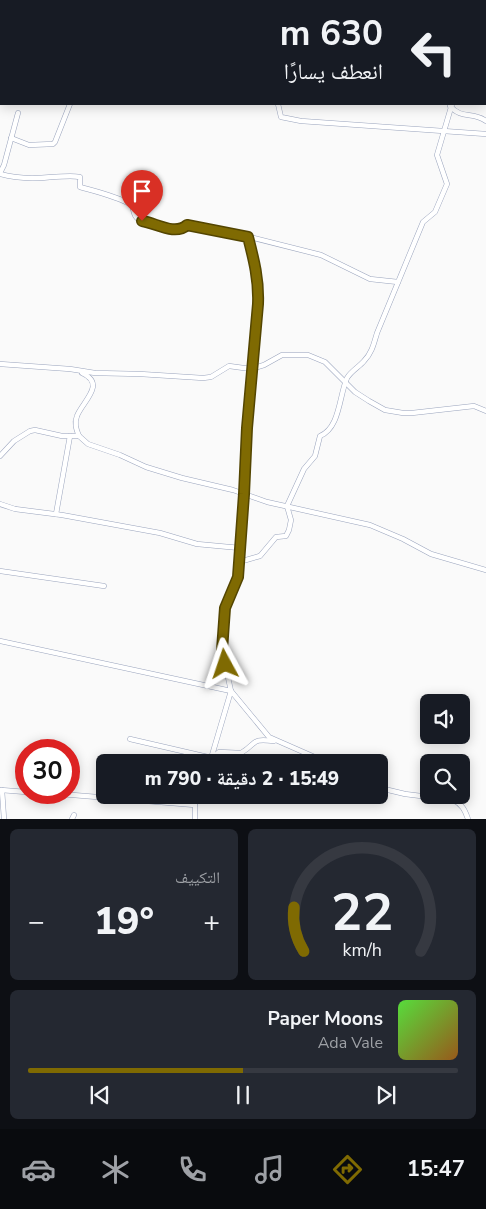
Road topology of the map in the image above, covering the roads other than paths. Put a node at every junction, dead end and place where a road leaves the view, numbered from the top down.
1 (70, 105) edge
2 (278, 105) edge
3 (450, 105) edge
4 (18, 113) dead end
5 (486, 121) edge
6 (443, 132) junction
7 (486, 134) edge
8 (11, 138) junction
9 (0, 174) edge
10 (248, 237) junction
11 (398, 282) junction
12 (0, 364) edge
13 (70, 369) junction
14 (251, 369) junction
15 (346, 382) junction
16 (486, 411) edge
17 (70, 436) junction
18 (79, 436) junction
19 (0, 456) edge
20 (244, 494) junction
21 (0, 504) edge
22 (286, 506) junction
23 (56, 514) junction
24 (240, 548) junction
25 (239, 562) junction
26 (486, 570) edge
27 (0, 571) edge
28 (104, 586) dead end
29 (0, 641) edge
30 (231, 691) junction
31 (130, 740) dead end
32 (276, 742) junction
33 (187, 754) edge
34 (213, 754) edge
35 (218, 754) edge
36 (306, 754) edge
37 (1, 790) edge
38 (388, 790) edge
39 (15, 791) edge
40 (80, 796) edge
41 (195, 805) joint
42 (4, 819) edge
43 (196, 819) edge
44 (468, 819) edge

1 - 8 street
2 - 6 street
3 - 5 street
3 - 6 street
4 - 8 street
6 - 7 street
6 - 11 street
8 - 9 street
9 - 10 street
10 - 11 street
10 - 14 street
11 - 15 street
12 - 13 street
13 - 14 street
13 - 18 street
14 - 15 street
14 - 20 street
15 - 16 street
15 - 22 street
17 - 18 street
17 - 19 street
17 - 23 street
18 - 20 street
20 - 22 street
20 - 24 street
21 - 23 street
22 - 25 street
22 - 26 street
23 - 24 street
24 - 25 street
25 - 30 street
27 - 28 street
29 - 30 street
30 - 32 street
30 - 34 street
31 - 33 street
32 - 35 street
32 - 36 street
37 - 39 street
37 - 42 street
38 - 44 street
40 - 41 street
41 - 43 street

